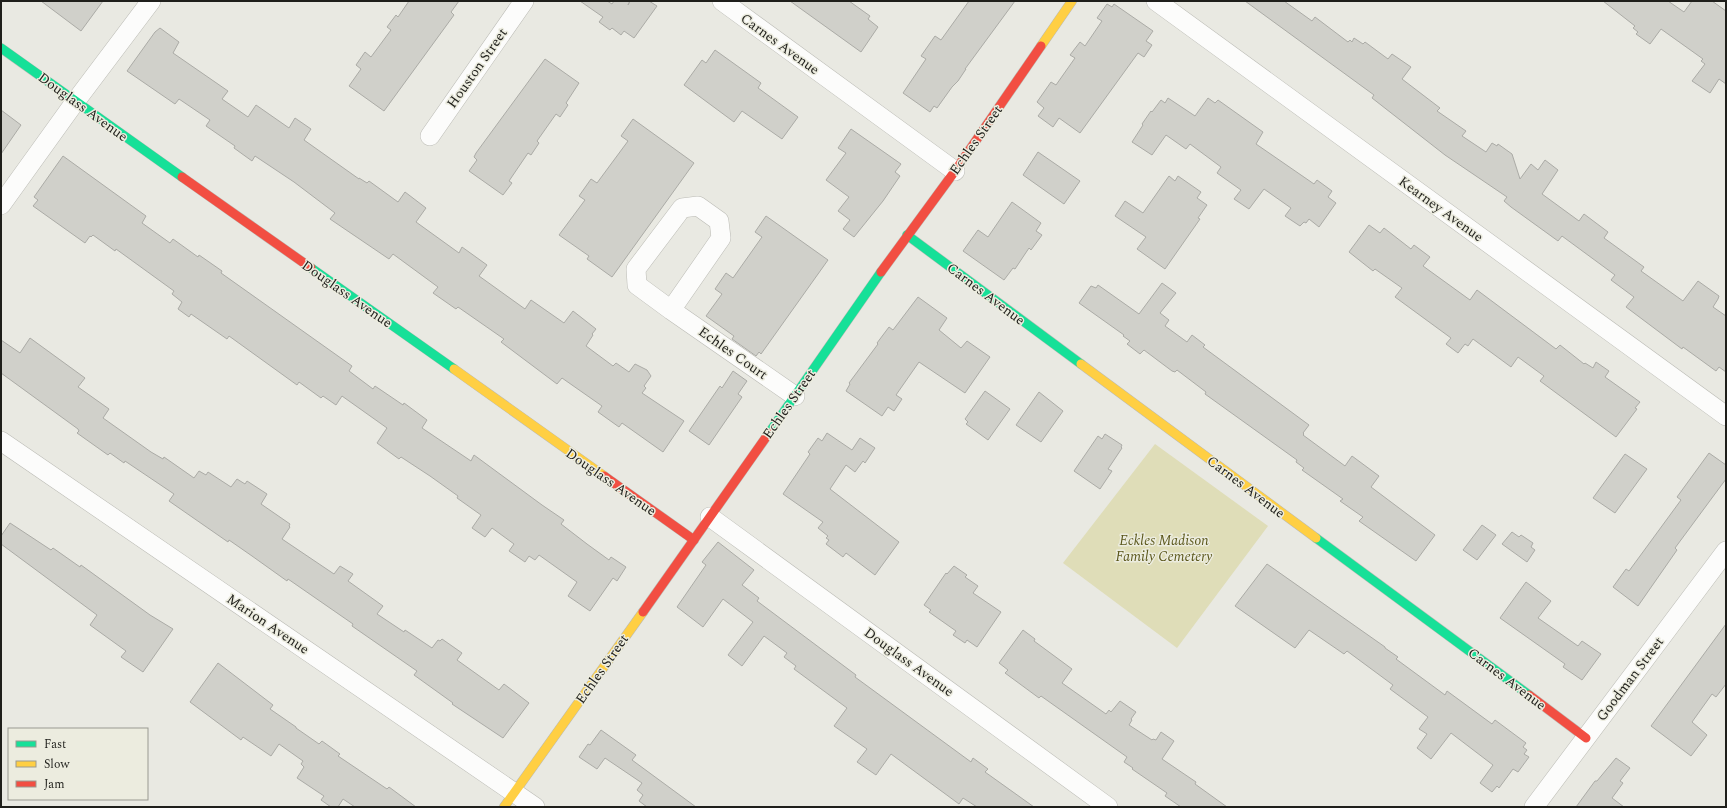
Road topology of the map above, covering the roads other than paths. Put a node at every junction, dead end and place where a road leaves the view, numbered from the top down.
1 (150, 1) edge
2 (524, 1) edge
3 (722, 1) edge
4 (1072, 1) edge
5 (1156, 1) edge
6 (1, 48) edge
7 (75, 102) junction
8 (430, 136) dead end
9 (955, 171) junction
10 (1, 205) edge
11 (907, 235) junction
12 (671, 310) junction
13 (795, 396) junction
14 (1726, 416) edge
15 (1, 441) edge
16 (710, 517) junction
17 (694, 540) junction
18 (1726, 551) edge
19 (1586, 738) junction
20 (509, 800) edge
21 (535, 807) edge
22 (1108, 807) edge
23 (1534, 807) edge

1 - 7 street
2 - 8 street, Houston Street
3 - 9 street, Carnes Avenue
4 - 9 street, Echles Street
5 - 14 street, Kearney Avenue
6 - 7 street, Douglass Avenue
7 - 10 street
7 - 17 street, Douglass Avenue
9 - 11 street, Echles Street
11 - 13 street, Echles Street
11 - 19 street, Carnes Avenue
12 - 12 street, Echles Court
12 - 13 street, Echles Court
13 - 16 street, Echles Street
15 - 20 street, Marion Avenue
16 - 17 street, Echles Street
16 - 22 street, Douglass Avenue
17 - 20 street, Echles Street
18 - 19 street, Goodman Street
19 - 23 street, Goodman Street
20 - 21 street, Marion Avenue

